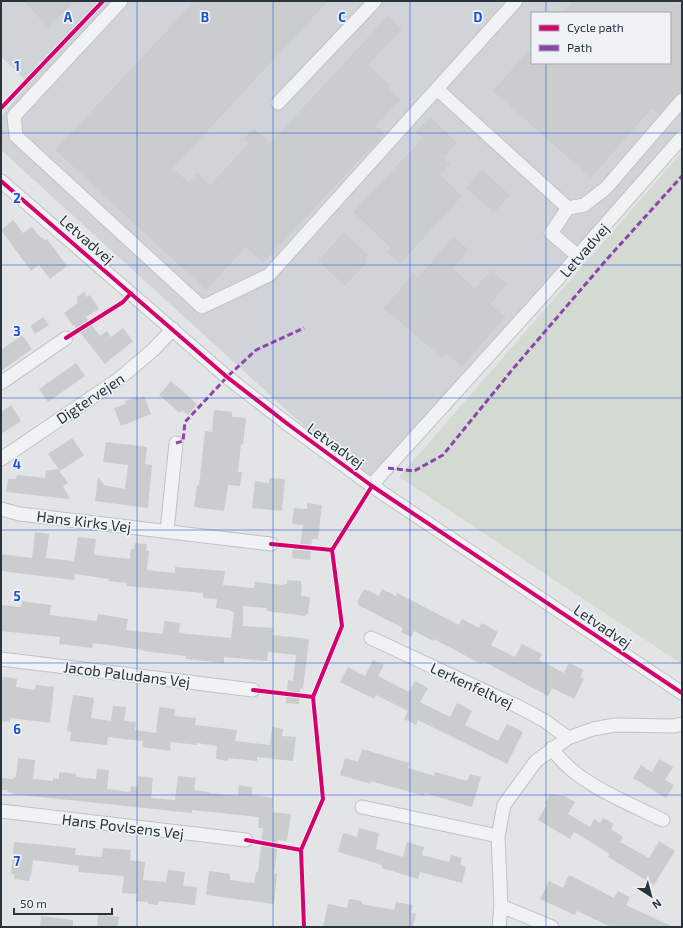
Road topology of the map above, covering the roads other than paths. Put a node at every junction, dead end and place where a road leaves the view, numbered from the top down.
1 (121, 1) edge
2 (375, 1) edge
3 (516, 1) edge
4 (437, 89) junction
5 (682, 100) edge
6 (278, 103) dead end
7 (682, 137) edge
8 (1, 181) edge
9 (568, 208) junction
10 (578, 256) junction
11 (173, 329) junction
12 (66, 338) dead end
13 (1, 383) edge
14 (176, 442) dead end
15 (1, 458) edge
16 (372, 486) junction
17 (1, 509) edge
18 (167, 531) junction
19 (271, 544) dead end
20 (371, 638) dead end
21 (1, 659) edge
22 (253, 690) dead end
23 (682, 693) edge
24 (682, 724) edge
25 (568, 738) junction
26 (552, 748) junction
27 (362, 807) dead end
28 (1, 811) edge
29 (663, 820) dead end
30 (498, 836) junction
31 (246, 840) dead end
32 (501, 906) junction
33 (500, 927) edge
34 (552, 927) edge

1 - 4 street
2 - 6 street
3 - 4 street
4 - 9 street
5 - 9 street
7 - 10 street, Letvadvej
8 - 11 street, Letvadvej
9 - 10 street
10 - 16 street, Letvadvej
11 - 15 street, Digtervejen
11 - 16 street, Letvadvej
12 - 13 street
14 - 18 street
16 - 23 street, Letvadvej
17 - 18 street, Hans Kirks Vej
18 - 19 street, Hans Kirks Vej
20 - 25 street, Lerkenfeltvej
21 - 22 street, Jacob Paludans Vej
24 - 25 street
25 - 26 street
26 - 29 street
26 - 30 street
27 - 30 street
28 - 31 street, Hans Povlsens Vej
30 - 32 street
32 - 33 street
32 - 34 street

